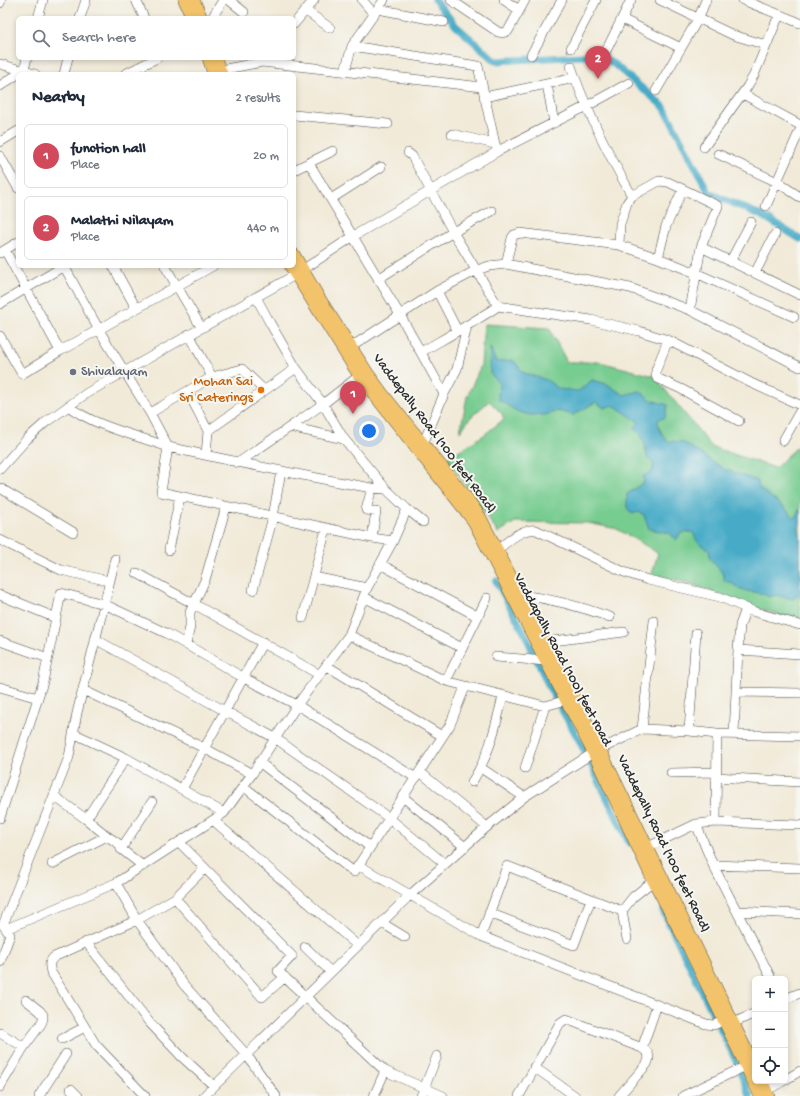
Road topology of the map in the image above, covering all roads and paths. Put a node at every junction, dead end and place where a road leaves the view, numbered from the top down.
1 (43, 0) edge
2 (86, 0) edge
3 (136, 0) edge
4 (184, 0) edge
5 (194, 0) edge
6 (223, 0) edge
7 (229, 0) edge
8 (314, 0) edge
9 (362, 0) edge
10 (384, 0) edge
11 (451, 0) edge
12 (504, 0) edge
13 (525, 0) edge
14 (562, 0) edge
15 (596, 0) edge
16 (631, 0) edge
17 (660, 0) edge
18 (706, 0) edge
19 (743, 0) edge
20 (305, 10) junction
21 (519, 10) junction
22 (244, 12) dead end
23 (376, 12) junction
24 (779, 15) junction
25 (39, 16) edge
26 (81, 16) edge
27 (143, 16) edge
28 (191, 16) edge
29 (201, 16) edge
30 (213, 16) edge
31 (622, 19) junction
32 (698, 19) junction
33 (296, 21) edge
34 (444, 22) dead end
35 (800, 23) edge
36 (330, 28) dead end
37 (766, 45) junction
38 (352, 46) junction
39 (571, 48) dead end
40 (681, 48) junction
41 (606, 51) dead end
42 (531, 55) dead end
43 (26, 60) edge
44 (68, 60) edge
45 (153, 60) edge
46 (209, 60) edge
47 (216, 60) edge
48 (263, 60) edge
49 (0, 64) edge
50 (571, 66) dead end
51 (24, 70) junction
52 (345, 71) junction
53 (21, 72) edge
54 (30, 72) edge
55 (64, 72) edge
56 (129, 72) edge
57 (217, 72) edge
58 (218, 72) edge
59 (221, 72) edge
60 (16, 75) edge
61 (575, 78) junction
62 (628, 83) dead end
63 (547, 84) junction
64 (0, 86) edge
65 (482, 87) junction
66 (656, 91) dead end
67 (742, 94) junction
68 (484, 97) junction
69 (587, 106) junction
70 (296, 115) edge
71 (554, 123) junction
72 (388, 124) dead end
73 (800, 125) edge
74 (800, 130) edge
75 (16, 132) edge
76 (452, 134) dead end
77 (0, 142) edge
78 (704, 147) dead end
79 (497, 148) junction
80 (333, 152) dead end
81 (408, 153) dead end
82 (718, 154) dead end
83 (0, 156) edge
84 (309, 163) junction
85 (381, 167) dead end
86 (296, 169) edge
87 (16, 182) edge
88 (777, 182) junction
89 (682, 189) junction
90 (430, 190) junction
91 (632, 196) junction
92 (800, 197) edge
93 (331, 198) junction
94 (766, 206) dead end
95 (492, 211) dead end
96 (751, 222) dead end
97 (453, 232) junction
98 (775, 234) dead end
99 (352, 238) junction
100 (16, 243) edge
101 (619, 245) junction
102 (700, 247) junction
103 (3, 251) edge
104 (658, 258) junction
105 (730, 262) junction
106 (506, 264) junction
107 (61, 268) edge
108 (65, 268) edge
109 (114, 268) edge
110 (166, 268) edge
111 (208, 268) edge
112 (296, 270) edge
113 (476, 270) junction
114 (755, 273) junction
115 (696, 274) junction
116 (378, 279) junction
117 (176, 286) junction
118 (26, 290) junction
119 (437, 291) junction
120 (800, 295) edge
121 (256, 297) junction
122 (0, 304) edge
123 (498, 306) junction
124 (136, 308) junction
125 (690, 310) junction
126 (400, 315) junction
127 (794, 317) dead end
128 (467, 326) junction
129 (201, 327) junction
130 (99, 330) junction
131 (457, 330) junction
132 (189, 334) junction
133 (0, 336) edge
134 (668, 340) junction
135 (351, 347) junction
136 (60, 351) junction
137 (421, 352) junction
138 (800, 367) edge
139 (296, 368) junction
140 (124, 372) junction
141 (360, 376) junction
142 (212, 377) junction
143 (264, 390) junction
144 (188, 392) junction
145 (444, 394) junction
146 (323, 404) junction
147 (800, 405) edge
148 (68, 406) junction
149 (800, 411) edge
150 (150, 413) junction
151 (740, 421) dead end
152 (290, 427) junction
153 (208, 431) junction
154 (344, 439) junction
155 (783, 441) dead end
156 (423, 444) junction
157 (168, 447) junction
158 (206, 455) junction
159 (238, 463) junction
160 (0, 469) edge
161 (281, 471) junction
162 (0, 488) edge
163 (372, 488) junction
164 (386, 488) junction
165 (180, 496) junction
166 (226, 507) junction
167 (406, 509) junction
168 (273, 517) junction
169 (423, 522) dead end
170 (326, 529) junction
171 (73, 532) dead end
172 (372, 538) junction
173 (0, 540) edge
174 (393, 541) junction
175 (169, 550) dead end
176 (497, 550) junction
177 (114, 559) dead end
178 (380, 564) junction
179 (137, 573) dead end
180 (314, 576) junction
181 (109, 581) junction
182 (253, 590) dead end
183 (366, 592) junction
184 (0, 595) edge
185 (521, 595) junction
186 (486, 598) dead end
187 (104, 604) junction
188 (194, 604) junction
189 (746, 609) junction
190 (477, 616) junction
191 (610, 616) dead end
192 (56, 618) junction
193 (303, 618) dead end
194 (654, 621) dead end
195 (800, 625) edge
196 (624, 632) dead end
197 (696, 633) dead end
198 (349, 635) junction
199 (95, 639) junction
200 (0, 642) edge
201 (263, 642) junction
202 (545, 642) junction
203 (186, 644) junction
204 (462, 648) junction
205 (738, 650) junction
206 (800, 654) edge
207 (496, 657) dead end
208 (48, 658) junction
209 (539, 661) junction
210 (326, 666) junction
211 (320, 674) junction
212 (244, 678) junction
213 (446, 681) junction
214 (0, 687) edge
215 (465, 687) junction
216 (83, 690) junction
217 (736, 692) junction
218 (800, 693) edge
219 (502, 696) junction
220 (38, 698) junction
221 (556, 703) junction
222 (297, 705) junction
223 (225, 711) junction
224 (642, 729) junction
225 (689, 731) junction
226 (73, 733) junction
227 (717, 734) junction
228 (734, 734) junction
229 (442, 736) junction
230 (800, 736) edge
231 (276, 738) junction
232 (204, 748) junction
233 (592, 754) junction
234 (126, 758) junction
235 (259, 762) junction
236 (481, 768) junction
237 (525, 768) dead end
238 (671, 773) dead end
239 (252, 774) junction
240 (418, 775) junction
241 (716, 775) junction
242 (472, 782) dead end
243 (800, 782) edge
244 (243, 786) junction
245 (182, 789) junction
246 (54, 796) junction
247 (403, 797) junction
248 (524, 797) junction
249 (152, 802) dead end
250 (2, 805) edge
251 (224, 813) junction
252 (0, 818) edge
253 (389, 818) junction
254 (86, 819) junction
255 (213, 820) junction
256 (716, 822) junction
257 (696, 824) junction
258 (800, 825) edge
259 (487, 827) junction
260 (107, 836) junction
261 (179, 842) junction
262 (122, 846) junction
263 (465, 846) junction
264 (370, 847) junction
265 (648, 847) junction
266 (52, 864) dead end
267 (445, 864) junction
268 (713, 864) junction
269 (358, 865) junction
270 (143, 866) junction
271 (800, 868) edge
272 (204, 869) junction
273 (116, 882) junction
274 (649, 883) junction
275 (410, 895) junction
276 (175, 898) junction
277 (591, 899) junction
278 (622, 911) junction
279 (737, 911) junction
280 (489, 913) junction
281 (800, 914) edge
282 (137, 920) junction
283 (382, 922) junction
284 (3, 928) edge
285 (481, 936) junction
286 (405, 937) dead end
287 (627, 939) dead end
288 (86, 942) junction
289 (305, 946) dead end
290 (358, 946) junction
291 (0, 962) edge
292 (331, 972) junction
293 (770, 976) dead end
294 (285, 977) junction
295 (800, 993) edge
296 (305, 997) junction
297 (788, 998) edge
298 (26, 1000) dead end
299 (657, 1005) junction
300 (752, 1014) edge
301 (724, 1024) junction
302 (84, 1027) junction
303 (0, 1032) edge
304 (62, 1039) dead end
305 (24, 1047) junction
306 (642, 1048) junction
307 (66, 1054) dead end
308 (246, 1054) junction
309 (437, 1056) dead end
310 (534, 1067) junction
311 (744, 1068) edge
312 (385, 1071) junction
313 (800, 1071) edge
314 (788, 1078) edge
315 (1, 1083) edge
316 (777, 1084) edge
317 (214, 1086) junction
318 (764, 1091) edge
319 (422, 1092) edge
320 (39, 1096) edge
321 (146, 1096) edge
322 (204, 1096) edge
323 (276, 1096) edge
324 (374, 1096) edge
325 (443, 1096) edge
326 (519, 1096) edge
327 (575, 1096) edge
328 (619, 1096) edge
329 (683, 1096) edge

1 - 25 street
2 - 26 street
3 - 27 street
4 - 28 main road
5 - 29 main road
6 - 30 street
7 - 22 street
8 - 20 street
9 - 23 street
10 - 23 street
11 - 21 street
12 - 21 street
13 - 21 street
14 - 42 street
15 - 39 street
16 - 31 street
17 - 32 street
18 - 32 street
19 - 24 street
20 - 33 street
20 - 36 street
23 - 34 street
23 - 38 street
24 - 35 street
24 - 37 street
31 - 40 street
31 - 41 street
32 - 37 street
32 - 40 street
37 - 67 street
38 - 52 street
38 - 65 street
40 - 66 street
43 - 51 street
44 - 55 street
45 - 56 street
46 - 57 main road
47 - 58 main road
48 - 52 street
48 - 59 street
49 - 51 street
50 - 61 street
51 - 53 street
51 - 54 street
52 - 65 street
60 - 64 street
61 - 63 street
61 - 69 street
62 - 69 street
63 - 68 street
63 - 71 street
65 - 68 street
67 - 73 street
67 - 78 street
68 - 79 street
69 - 71 street
69 - 91 street
70 - 72 street
71 - 79 street
74 - 88 street
75 - 77 street
76 - 79 street
79 - 90 street
80 - 84 street
81 - 90 street
82 - 88 street
83 - 87 street
84 - 86 street
84 - 93 street
85 - 93 street
88 - 92 street
88 - 94 street
89 - 91 street
89 - 102 street
89 - 104 street
90 - 97 street
90 - 99 street
91 - 101 street
93 - 99 street
95 - 97 street
96 - 105 street
97 - 113 street
97 - 116 street
98 - 114 street
99 - 112 street
99 - 116 street
100 - 103 street
101 - 104 street
101 - 106 street
102 - 105 street
102 - 115 street
103 - 118 street
104 - 115 street
105 - 114 street
106 - 113 street
106 - 125 street
107 - 118 street
108 - 130 street
109 - 124 street
110 - 117 street
111 - 117 street
112 - 121 street
112 - 135 main road, Vaddepally Road (100 feet Road)
112 - 141 main road, Vaddapally Road (100) feet road
113 - 119 street
113 - 123 street
114 - 120 street
115 - 125 street
115 - 127 street
116 - 126 street
117 - 124 street
117 - 129 street
118 - 122 street
118 - 136 street
119 - 126 street
119 - 131 street
121 - 129 street
121 - 139 street
123 - 128 street
123 - 134 street
124 - 130 street
125 - 138 street
126 - 135 street
126 - 137 street
128 - 131 street
128 - 145 street
129 - 132 street
130 - 136 street
130 - 140 street
131 - 137 street
132 - 140 street
132 - 142 street
133 - 136 street
134 - 147 street
134 - 151 street
135 - 156 main road, Vaddepally Road (100 feet Road)
137 - 145 street
139 - 143 street
139 - 146 street
140 - 148 street
140 - 150 street
141 - 146 street
141 - 209 main road, Vaddapally Road (100) feet road
142 - 143 street
142 - 144 street
143 - 153 street
144 - 150 street
144 - 153 street
145 - 156 street
146 - 152 street
146 - 154 street
148 - 157 street
148 - 160 street
149 - 155 street
150 - 157 street
152 - 154 street
152 - 159 street
153 - 158 street
154 - 164 street
156 - 176 main road, Vaddepally Road (100 feet Road)
157 - 158 street
157 - 165 street
158 - 159 street
159 - 161 street
161 - 163 street
161 - 168 street
162 - 171 street
163 - 164 street
163 - 172 street
164 - 167 street
165 - 166 street
165 - 175 street
166 - 168 street
166 - 188 street
167 - 169 street
167 - 174 street
168 - 170 street
168 - 182 street
170 - 172 street
170 - 180 street
172 - 174 street
173 - 181 street
174 - 178 street
176 - 185 main road, Vaddepally Road (100 feet Road)
176 - 189 street
177 - 181 street
178 - 183 street
178 - 190 street
179 - 188 street
180 - 183 street
180 - 193 street
181 - 187 street
183 - 198 street
183 - 204 street
184 - 192 street
185 - 191 street
185 - 202 main road, Vaddepally Road (100 feet Road)
186 - 190 street
187 - 192 street
187 - 199 street
187 - 203 street
188 - 201 street
188 - 203 street
189 - 195 street
189 - 205 street
190 - 204 street
192 - 208 street
194 - 224 street
196 - 202 street
197 - 225 street
198 - 210 street
198 - 213 street
199 - 216 street
199 - 223 street
200 - 208 street
201 - 211 street
201 - 212 street
202 - 233 main road, Vaddepally Road (100 feet Road)
203 - 212 street
204 - 213 street
205 - 206 street
205 - 217 street
207 - 209 street
208 - 220 street
209 - 221 main road, Vaddapally Road (100) feet road
210 - 211 street
210 - 229 street
211 - 222 street
212 - 222 street
212 - 223 street
213 - 215 street
214 - 220 street
215 - 219 street
215 - 229 street
216 - 226 street
216 - 232 street
217 - 218 street
217 - 228 street
219 - 221 street
219 - 236 street
220 - 250 street
221 - 233 main road, Vaddapally Road (100) feet road
221 - 237 street
222 - 231 street
222 - 240 street
223 - 231 street
223 - 232 street
224 - 225 street
224 - 233 street
225 - 227 street
226 - 234 street
226 - 246 street
227 - 228 street
227 - 241 street
228 - 230 street
229 - 240 street
231 - 235 street
231 - 253 street
232 - 239 street
232 - 245 street
233 - 248 street
233 - 265 main road, Vaddepally Road (100 feet Road)
233 - 274 main road, Vaddapally Road (100) feet road
234 - 245 street
234 - 254 street
235 - 239 street
235 - 264 street
236 - 242 street
236 - 248 street
238 - 241 street
239 - 244 street
240 - 247 street
240 - 259 street
241 - 243 street
241 - 256 street
244 - 251 street
244 - 269 street
245 - 251 street
246 - 254 street
246 - 284 street
247 - 253 street
247 - 263 street
248 - 259 street
249 - 262 street
250 - 252 street
251 - 255 street
253 - 264 street
253 - 267 street
254 - 260 street
255 - 261 street
255 - 290 street
256 - 257 street
256 - 258 street
257 - 265 street
257 - 268 street
259 - 263 street
260 - 262 street
260 - 266 street
261 - 270 street
261 - 272 street
262 - 270 street
263 - 267 street
264 - 269 street
265 - 301 main road, Vaddepally Road (100 feet Road)
267 - 275 street
268 - 271 street
268 - 279 street
269 - 275 street
270 - 273 street
272 - 276 street
272 - 294 street
273 - 282 street
273 - 284 street
274 - 278 street
274 - 301 main road, Vaddapally Road (100) feet road
275 - 283 street
275 - 285 street
276 - 282 street
276 - 294 street
277 - 278 street
277 - 280 street
277 - 280 street
278 - 287 street
279 - 281 street
279 - 293 street
280 - 285 street
282 - 288 street
282 - 308 street
283 - 286 street
283 - 290 street
284 - 291 street
285 - 299 street
288 - 302 street
288 - 317 street
289 - 292 street
290 - 292 street
292 - 296 street
294 - 296 street
295 - 297 street
296 - 308 street
296 - 312 street
298 - 305 street
299 - 301 street
299 - 306 street
300 - 301 street
301 - 311 main road, Vaddapally Road (100) feet road
302 - 304 street
302 - 321 street
303 - 305 street
305 - 315 street
306 - 310 street
306 - 328 street
307 - 320 street
308 - 317 street
308 - 323 street
309 - 319 street
310 - 326 street
310 - 327 street
311 - 318 main road, Vaddapally Road (100) feet road
311 - 329 street
312 - 319 street
312 - 324 street
313 - 314 street
316 - 318 street
317 - 322 street
319 - 325 street

